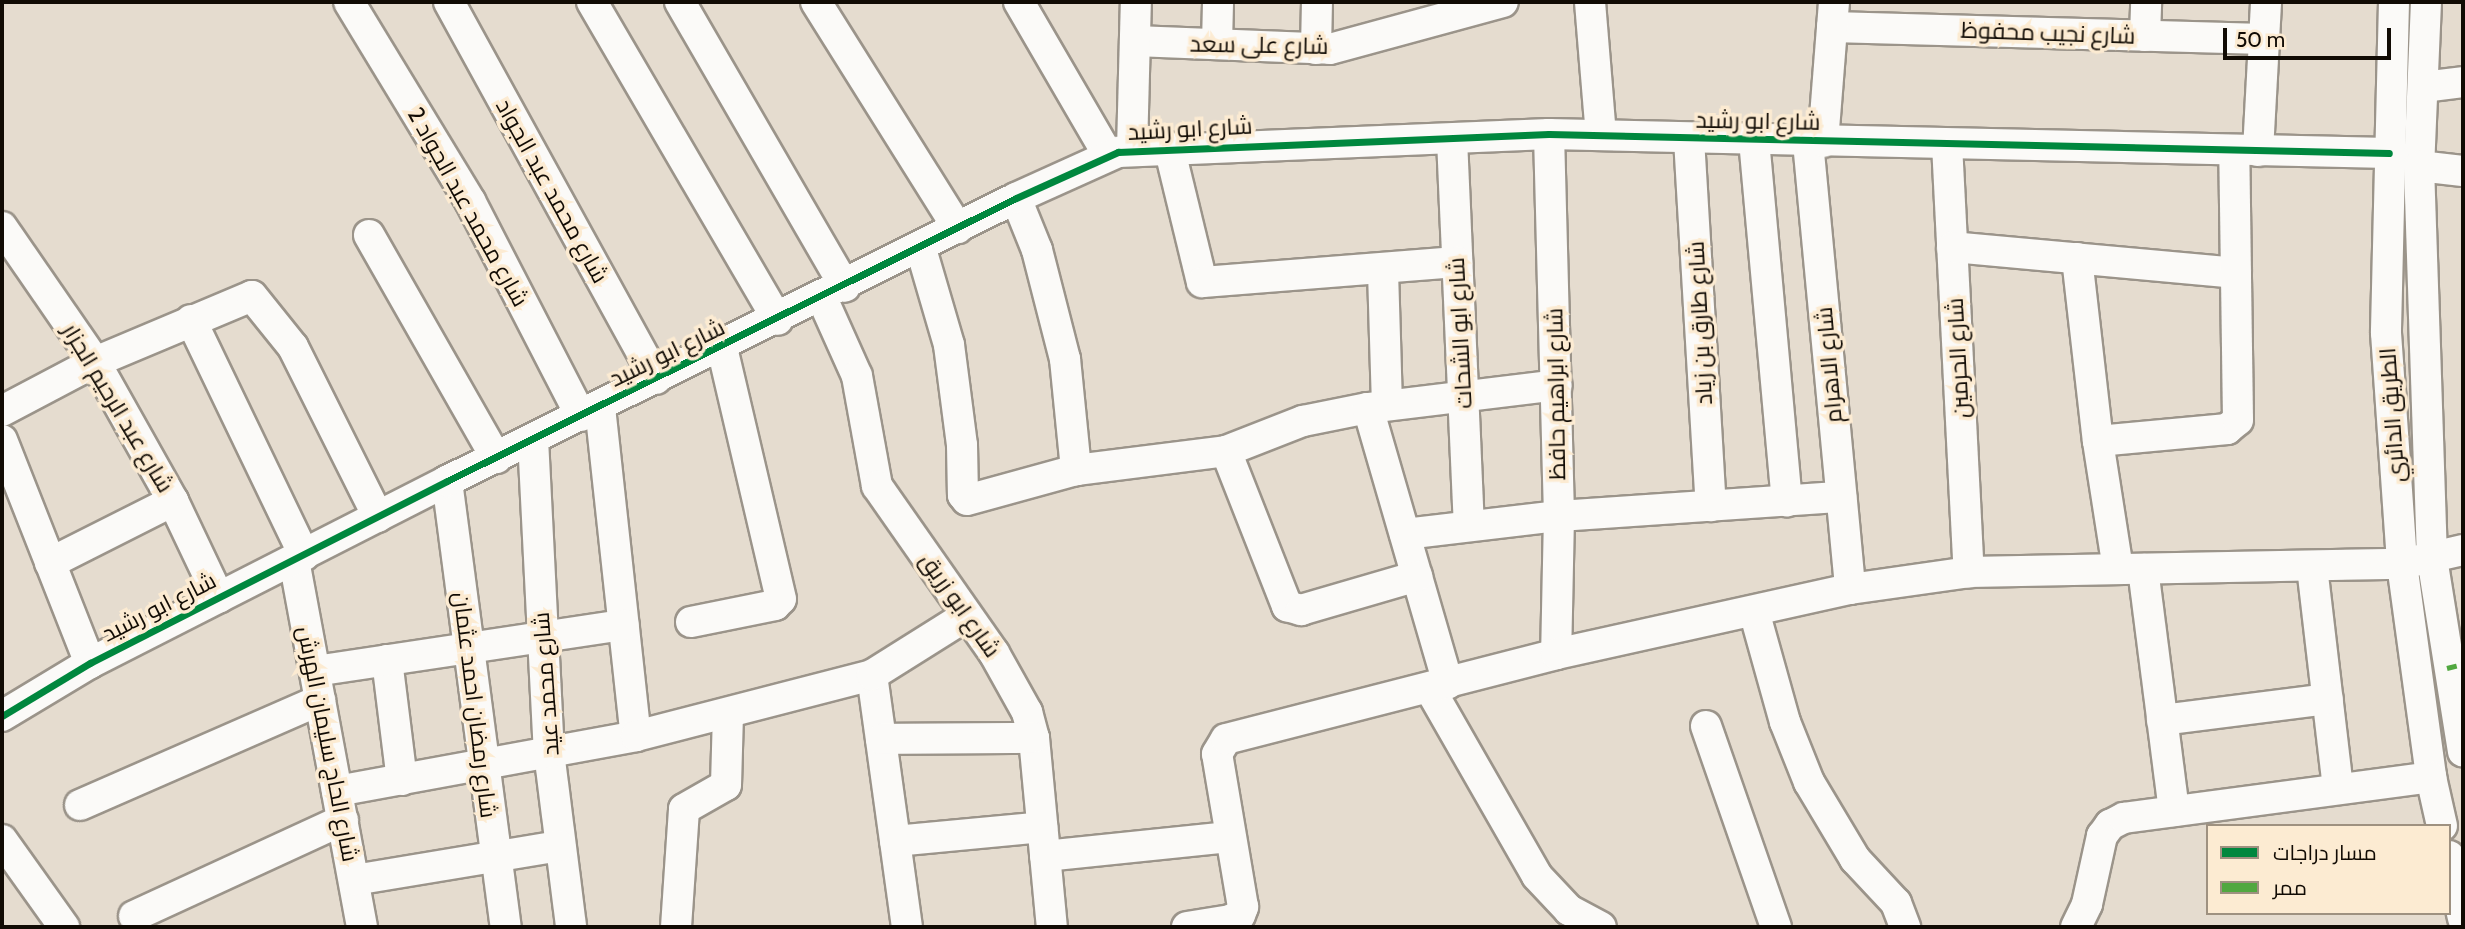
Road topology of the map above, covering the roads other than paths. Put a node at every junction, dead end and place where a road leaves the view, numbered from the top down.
1 (349, 2) edge
2 (449, 2) edge
3 (592, 2) edge
4 (680, 2) edge
5 (817, 2) edge
6 (1019, 2) edge
7 (1136, 2) edge
8 (1218, 2) edge
9 (1317, 2) edge
10 (1503, 2) edge
11 (1590, 2) edge
12 (2146, 2) edge
13 (2266, 2) edge
14 (2394, 2) edge
15 (2426, 2) edge
16 (1833, 14) edge
17 (2145, 36) junction
18 (2264, 39) junction
19 (1135, 41) junction
20 (1217, 44) junction
21 (1316, 49) junction
22 (2463, 82) edge
23 (2423, 87) junction
24 (1549, 134) junction
25 (1601, 135) junction
26 (1452, 139) junction
27 (1689, 139) junction
28 (1754, 140) junction
29 (1816, 142) junction
30 (1947, 144) junction
31 (1170, 147) junction
32 (2246, 151) junction
33 (1120, 152) junction
34 (2389, 153) junction
35 (2419, 166) junction
36 (2463, 171) edge
37 (1016, 198) junction
38 (2, 227) edge
39 (958, 228) junction
40 (369, 235) dead end
41 (1952, 247) junction
42 (921, 248) junction
43 (2077, 258) junction
44 (1457, 262) junction
45 (1383, 271) junction
46 (2236, 272) junction
47 (833, 292) junction
48 (191, 320) junction
49 (778, 320) junction
50 (722, 347) junction
51 (95, 362) junction
52 (656, 379) junction
53 (1557, 385) junction
54 (1463, 394) junction
55 (1377, 406) junction
56 (2, 411) edge
57 (590, 411) junction
58 (533, 439) junction
59 (2, 440) edge
60 (2098, 440) junction
61 (1226, 451) junction
62 (496, 458) junction
63 (1076, 470) junction
64 (447, 481) junction
65 (1841, 498) junction
66 (173, 501) junction
67 (1787, 501) junction
68 (1711, 506) junction
69 (1559, 516) junction
70 (378, 517) junction
71 (1469, 526) junction
72 (1405, 534) junction
73 (2463, 550) edge
74 (299, 558) junction
75 (2432, 558) junction
76 (50, 563) junction
77 (2402, 564) junction
78 (2312, 567) junction
79 (2130, 569) junction
80 (1969, 572) junction
81 (1417, 576) junction
82 (1850, 589) junction
83 (219, 598) junction
84 (1754, 611) junction
85 (966, 616) junction
86 (691, 622) dead end
87 (624, 625) junction
88 (542, 636) junction
89 (467, 648) junction
90 (1556, 654) junction
91 (387, 660) junction
92 (90, 663) junction
93 (872, 675) junction
94 (317, 686) junction
95 (1439, 686) junction
96 (2328, 699) junction
97 (728, 714) junction
98 (2, 716) edge
99 (2162, 720) junction
100 (1706, 726) dead end
101 (636, 736) junction
102 (1034, 738) junction
103 (881, 739) junction
104 (549, 752) junction
105 (2463, 752) edge
106 (481, 765) junction
107 (2431, 777) junction
108 (402, 780) junction
109 (2338, 788) junction
110 (340, 805) junction
111 (80, 806) dead end
112 (2174, 811) junction
113 (2442, 824) edge
114 (1228, 837) junction
115 (2, 840) edge
116 (895, 841) junction
117 (1044, 841) junction
118 (560, 846) junction
119 (495, 857) junction
120 (2451, 865) edge
121 (354, 880) junction
122 (134, 916) dead end
123 (2463, 918) edge
124 (64, 927) edge
125 (362, 927) edge
126 (506, 927) edge
127 (570, 927) edge
128 (676, 927) edge
129 (906, 927) edge
130 (1052, 927) edge
131 (1187, 927) edge
132 (1601, 927) edge
133 (1776, 927) edge
134 (1905, 927) edge
135 (2076, 927) edge

1 - 57 street, شارع محمد عبد الجواد 2
2 - 52 street, شارع محمد عبد الجواد
3 - 49 street
4 - 47 street, شارع ابو زريق
5 - 39 street
6 - 33 street
7 - 19 street
8 - 20 street
9 - 21 street
10 - 21 street, شارع على سعد
11 - 25 street
12 - 17 street
13 - 18 street
14 - 34 street, الطريق الدائري
15 - 23 street, الطريق الدائري
16 - 17 street, شارع نجيب محفوظ
16 - 29 street, شارع الاهرام
17 - 18 street, شارع نجيب محفوظ
18 - 32 street
19 - 20 street, شارع على سعد
19 - 33 street
20 - 21 street, شارع على سعد
22 - 23 street
23 - 35 street, الطريق الدائري
24 - 25 street, شارع ابو رشيد
24 - 26 street, شارع ابو رشيد
24 - 53 street, شارع ابراهيم حافظ
25 - 27 street, شارع ابو رشيد
26 - 31 street, شارع ابو رشيد
26 - 44 street, شارع ابو الشحات
27 - 28 street, شارع ابو رشيد
27 - 68 street, شارع طارق بن زياد
28 - 29 street, شارع ابو رشيد
28 - 67 street
29 - 30 street, شارع ابو رشيد
29 - 65 street, شارع الاهرام
30 - 32 street, شارع ابو رشيد
30 - 41 street, شارع الحرمين
31 - 33 street, شارع ابو رشيد
31 - 45 street
32 - 34 street, شارع ابو رشيد
32 - 46 street
33 - 37 street, شارع ابو رشيد
34 - 77 street, الطريق الدائري
35 - 36 street
35 - 75 street, الطريق الدائري
37 - 39 street, شارع ابو رشيد
37 - 63 street
38 - 51 street, شارع عبد الرحيم الجزار
39 - 42 street, شارع ابو رشيد
40 - 62 street
41 - 43 street
41 - 80 street, شارع الحرمين
42 - 47 street, شارع ابو رشيد
42 - 63 street
43 - 46 street
43 - 60 street
44 - 45 street
44 - 54 street, شارع ابو الشحات
45 - 55 street
46 - 60 street
47 - 49 street, شارع ابو رشيد
47 - 85 street, شارع ابو زريق
48 - 51 street
48 - 70 street
48 - 74 street, شارع الحاج سليمان الهرش
49 - 50 street, شارع ابو رشيد
50 - 52 street, شارع ابو رشيد
50 - 86 street
51 - 56 street
51 - 66 street, شارع عبد الرحيم الجزار
52 - 57 street, شارع ابو رشيد
53 - 54 street
53 - 69 street, شارع ابراهيم حافظ
54 - 55 street
54 - 71 street, شارع ابو الشحات
55 - 61 street
55 - 72 street
57 - 58 street, شارع ابو رشيد
57 - 87 street
58 - 62 street, شارع ابو رشيد
58 - 88 street, شارع محمد عيد
59 - 76 street
60 - 79 street
61 - 63 street
61 - 81 street
62 - 64 street, شارع ابو رشيد
64 - 70 street, شارع ابو رشيد
64 - 89 street, شارع رمضان احمد عثمان
65 - 67 street
65 - 82 street, شارع الاهرام
66 - 76 street
66 - 83 street, شارع عبد الرحيم الجزار
67 - 68 street
68 - 69 street
69 - 71 street
69 - 90 street, شارع ابراهيم حافظ
70 - 74 street, شارع ابو رشيد
71 - 72 street
72 - 81 street
73 - 75 street
74 - 83 street, شارع ابو رشيد
74 - 94 street, شارع الحاج سليمان الهرش
75 - 77 street
75 - 105 street, الطريق الدائري
76 - 92 street
77 - 78 street
77 - 107 street, الطريق الدائري
78 - 79 street
78 - 96 street
79 - 80 street
79 - 99 street
80 - 82 street
81 - 95 street
82 - 84 street
83 - 92 street, شارع ابو رشيد
84 - 90 street
84 - 134 street
85 - 93 street
85 - 102 street, شارع ابو زريق
87 - 88 street
87 - 101 street
88 - 89 street
88 - 104 street, شارع محمد عيد
89 - 91 street
89 - 106 street, شارع رمضان احمد عثمان
90 - 95 street
91 - 94 street
91 - 108 street
92 - 98 street, شارع ابو رشيد
93 - 97 street
93 - 103 street
94 - 110 street, شارع الحاج سليمان الهرش
94 - 111 street
95 - 114 street
95 - 132 street
96 - 99 street
96 - 109 street
97 - 101 street
97 - 128 street
99 - 112 street
100 - 133 street
101 - 104 street
102 - 103 street
102 - 117 street, شارع ابو زريق
103 - 116 street
104 - 106 street
104 - 118 street, شارع محمد عيد
106 - 108 street
106 - 119 street, شارع رمضان احمد عثمان
107 - 109 street
107 - 113 street, الطريق الدائري
108 - 110 street
109 - 112 street
110 - 121 street, شارع الحاج سليمان الهرش
110 - 122 street
112 - 135 street
114 - 117 street
114 - 131 street
115 - 124 street
116 - 117 street
116 - 129 street
117 - 130 street, شارع ابو زريق
118 - 119 street
118 - 127 street, شارع محمد عيد
119 - 121 street
119 - 126 street, شارع رمضان احمد عثمان
120 - 123 street
121 - 125 street, شارع الحاج سليمان الهرش

